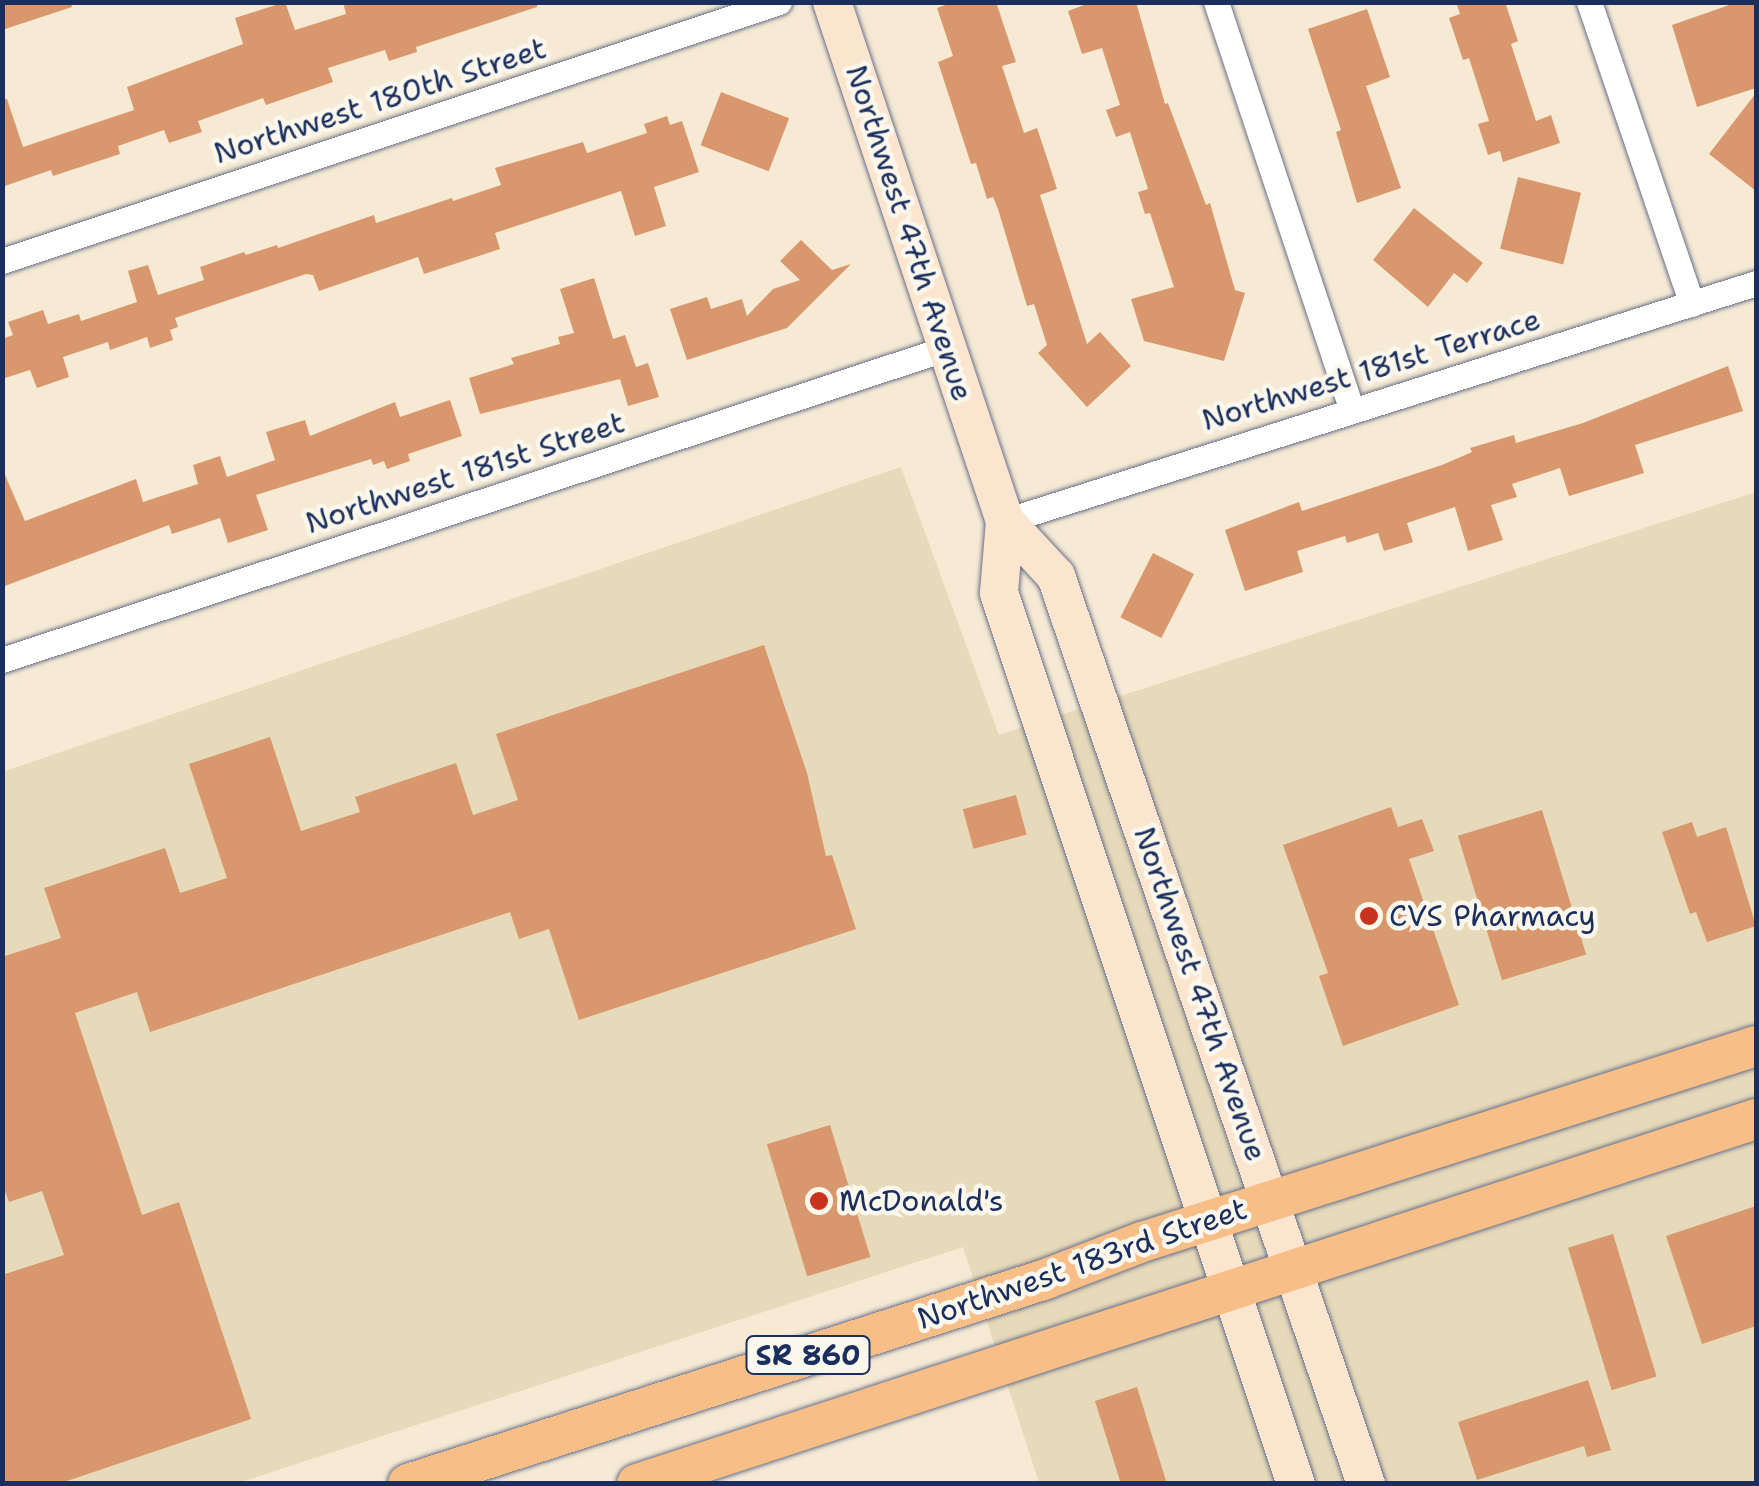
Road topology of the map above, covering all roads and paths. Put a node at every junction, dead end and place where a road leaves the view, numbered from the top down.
1 (779, 2) edge
2 (832, 2) edge
3 (1216, 2) edge
4 (1589, 2) edge
5 (2, 261) edge
6 (1756, 282) edge
7 (1692, 304) junction
8 (947, 348) junction
9 (1351, 409) junction
10 (1005, 520) junction
11 (2, 660) edge
12 (1756, 1046) edge
13 (1756, 1119) edge
14 (1270, 1201) junction
15 (1206, 1222) junction
16 (1294, 1268) junction
17 (1229, 1289) junction
18 (412, 1483) edge
19 (637, 1484) edge
20 (1296, 1484) edge
21 (1366, 1484) edge

1 - 5 street, Northwest 180th Street
2 - 8 main road, Northwest 47th Avenue
3 - 9 street
4 - 7 street
6 - 7 street, Northwest 181st Terrace
7 - 9 street, Northwest 181st Terrace
8 - 10 main road, Northwest 47th Avenue
8 - 11 street, Northwest 181st Street
9 - 10 street, Northwest 181st Terrace
10 - 14 main road, Northwest 47th Avenue
10 - 15 main road, Northwest 47th Avenue
12 - 14 main road, Northwest 183rd Street / SR 860
13 - 16 main road, SR 860
14 - 15 main road, Northwest 183rd Street / SR 860
14 - 16 main road, Northwest 47th Avenue
15 - 17 main road, Northwest 47th Avenue
15 - 18 main road, Northwest 183rd Street / SR 860
16 - 17 main road, SR 860
16 - 21 main road, Northwest 47th Avenue
17 - 19 main road, SR 860
17 - 20 main road, Northwest 47th Avenue

